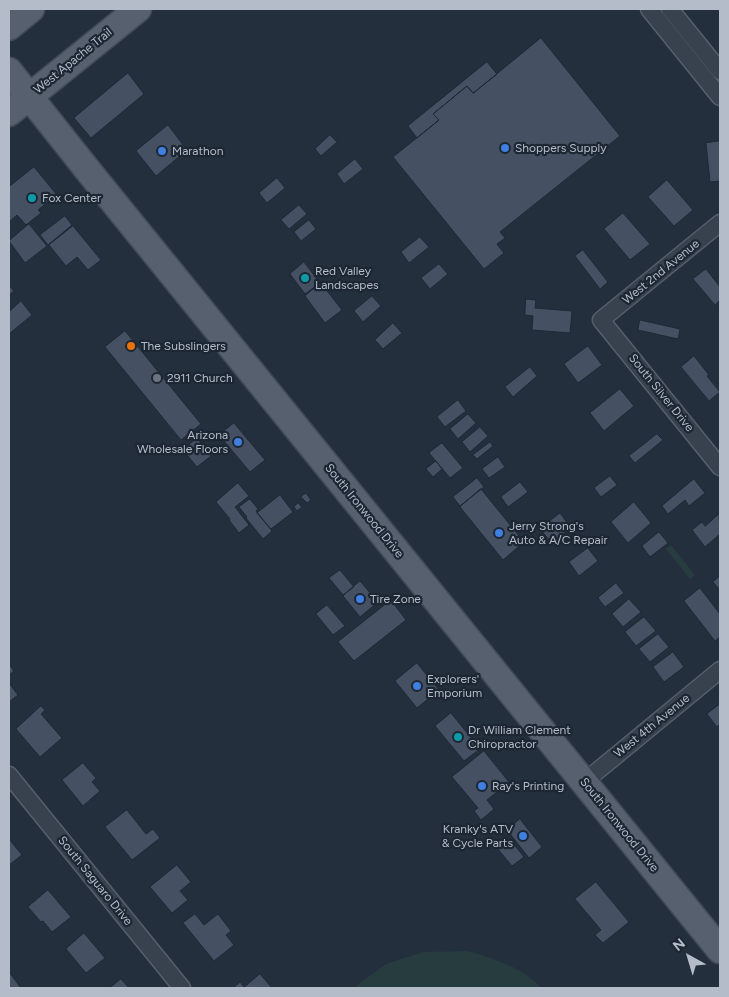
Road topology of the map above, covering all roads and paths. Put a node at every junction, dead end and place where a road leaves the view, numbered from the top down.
1 (31, 9) edge
2 (138, 9) edge
3 (649, 9) edge
4 (670, 9) edge
5 (9, 26) edge
6 (713, 71) edge
7 (9, 72) edge
8 (720, 97) edge
9 (18, 105) edge
10 (720, 223) edge
11 (601, 320) joint
12 (720, 467) edge
13 (720, 670) edge
14 (9, 775) edge
15 (584, 782) junction
16 (720, 950) edge
17 (182, 988) edge

1 - 5 main road
2 - 9 main road, West Apache Trail
3 - 6 street
4 - 6 street
6 - 8 street
7 - 9 main road, South Ironwood Drive
9 - 15 main road, South Ironwood Drive
10 - 11 street, West 2nd Avenue
11 - 12 street, South Silver Drive
13 - 15 street, West 4th Avenue
14 - 17 street, South Saguaro Drive
15 - 16 main road, South Ironwood Drive

